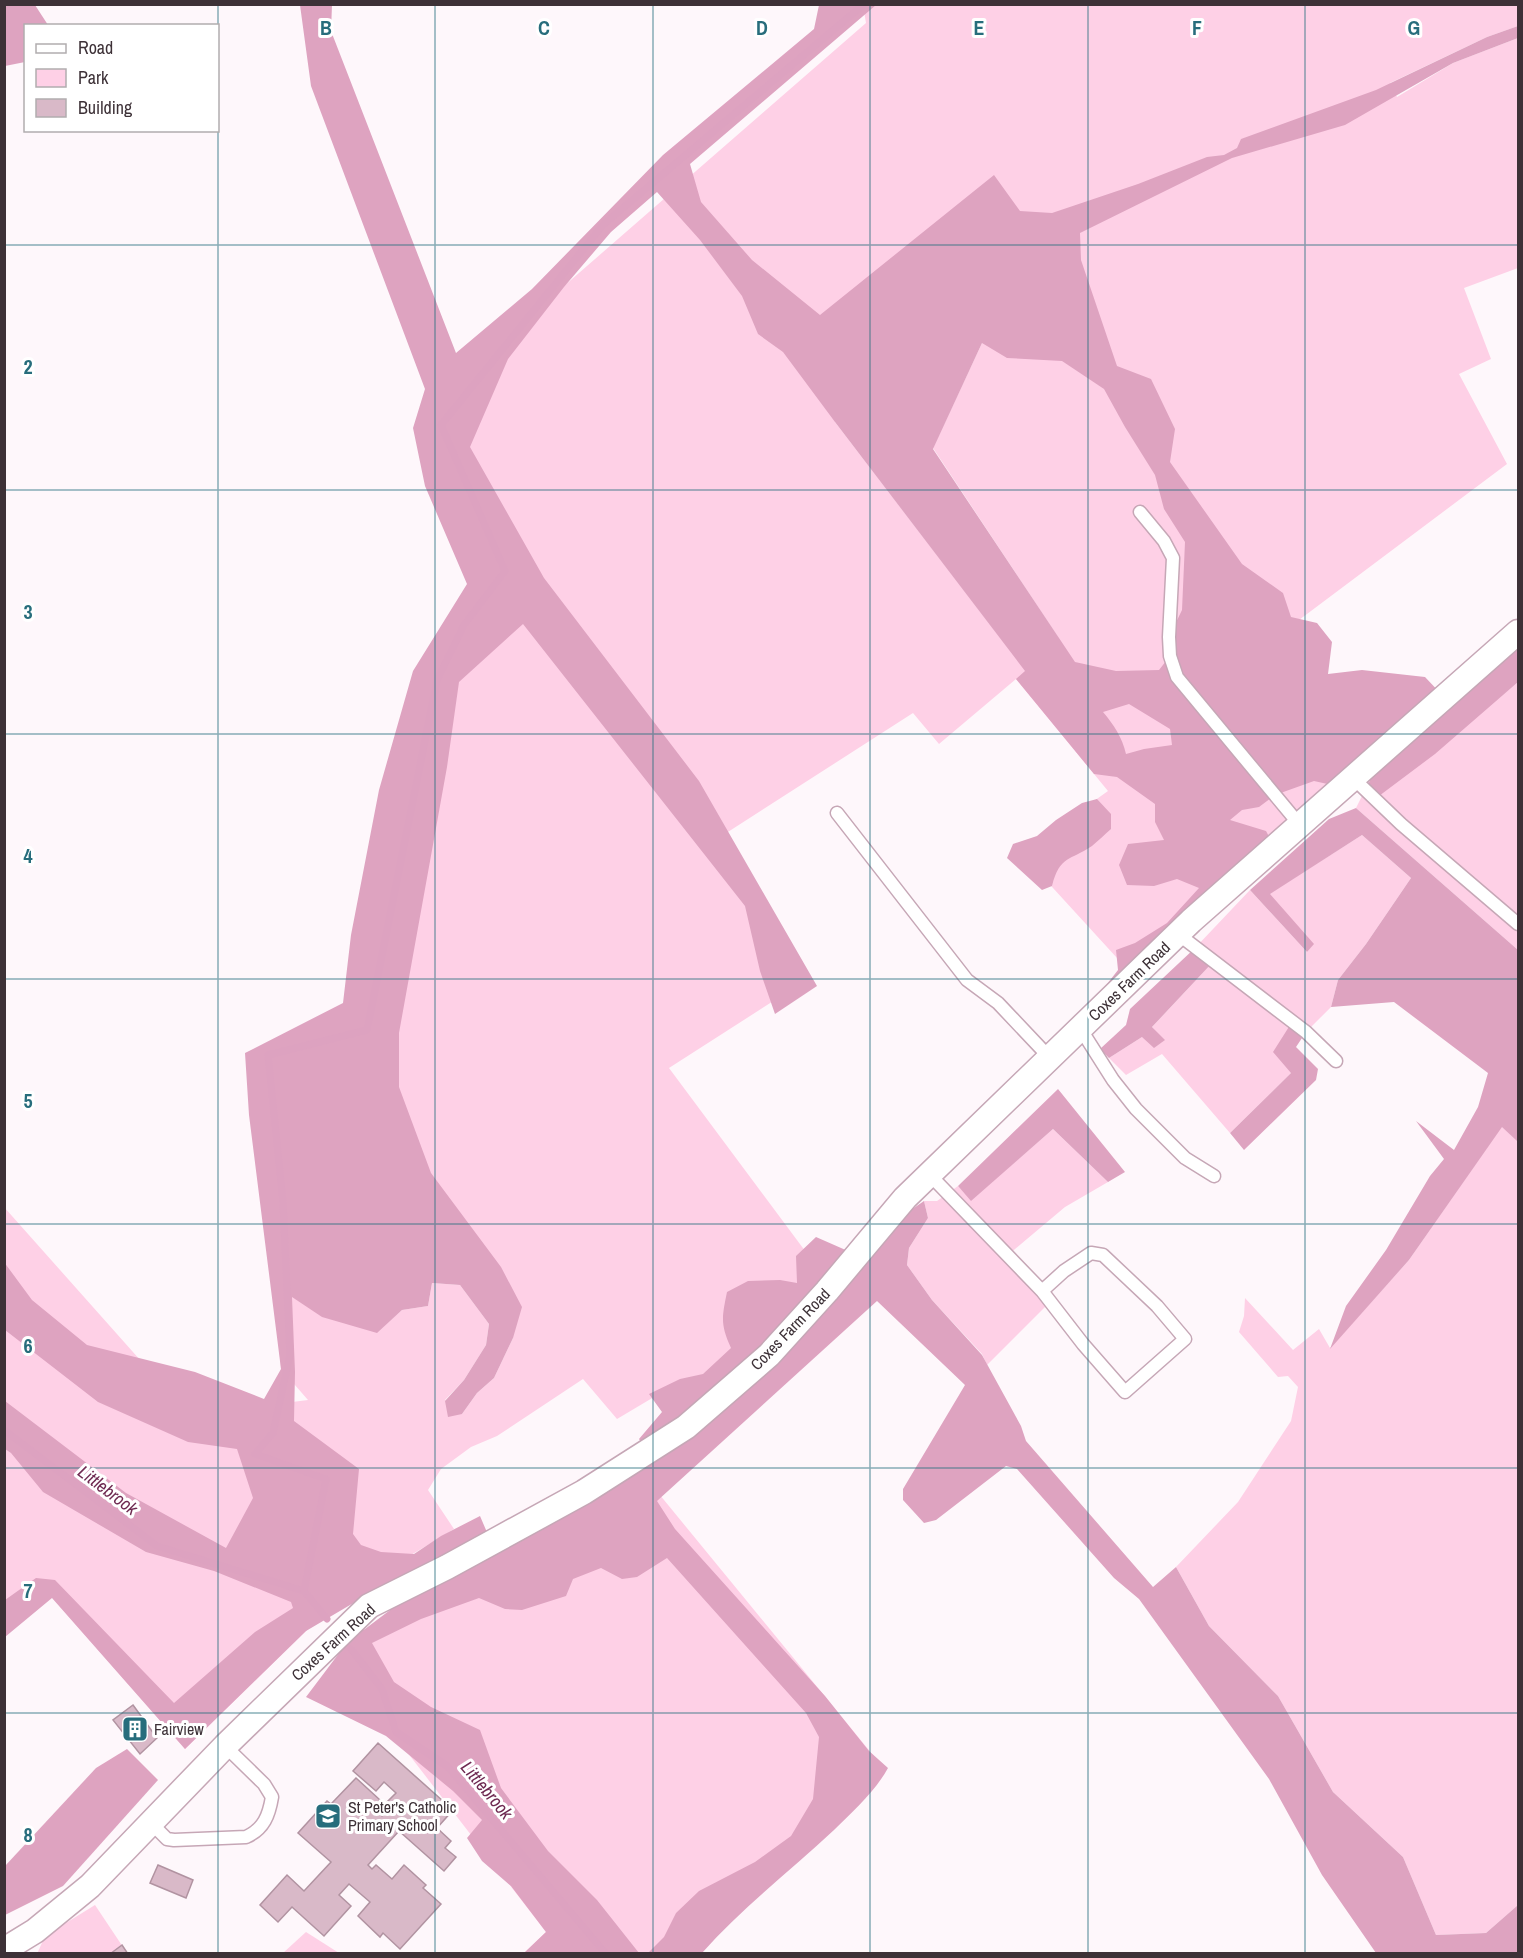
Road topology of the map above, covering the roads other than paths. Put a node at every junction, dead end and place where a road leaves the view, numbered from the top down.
1 (1140, 512) dead end
2 (1518, 632) edge
3 (1352, 777) junction
4 (837, 813) dead end
5 (1299, 824) junction
6 (1518, 924) edge
7 (1178, 934) junction
8 (1080, 1028) junction
9 (1050, 1058) junction
10 (1336, 1061) dead end
11 (929, 1174) junction
12 (1214, 1176) dead end
13 (1042, 1291) junction
14 (225, 1746) junction
15 (150, 1822) junction
16 (4, 1950) edge

1 - 5 lane
2 - 3 street, Coxes Farm Road
3 - 5 street, Coxes Farm Road
3 - 6 lane
4 - 9 lane
5 - 7 street, Coxes Farm Road
7 - 8 street, Coxes Farm Road
7 - 10 lane
8 - 9 street, Coxes Farm Road
8 - 12 lane
9 - 11 street, Coxes Farm Road
11 - 13 lane
11 - 14 street, Coxes Farm Road
13 - 13 lane
14 - 15 street, Coxes Farm Road
14 - 15 lane
15 - 16 street, Coxes Farm Road

